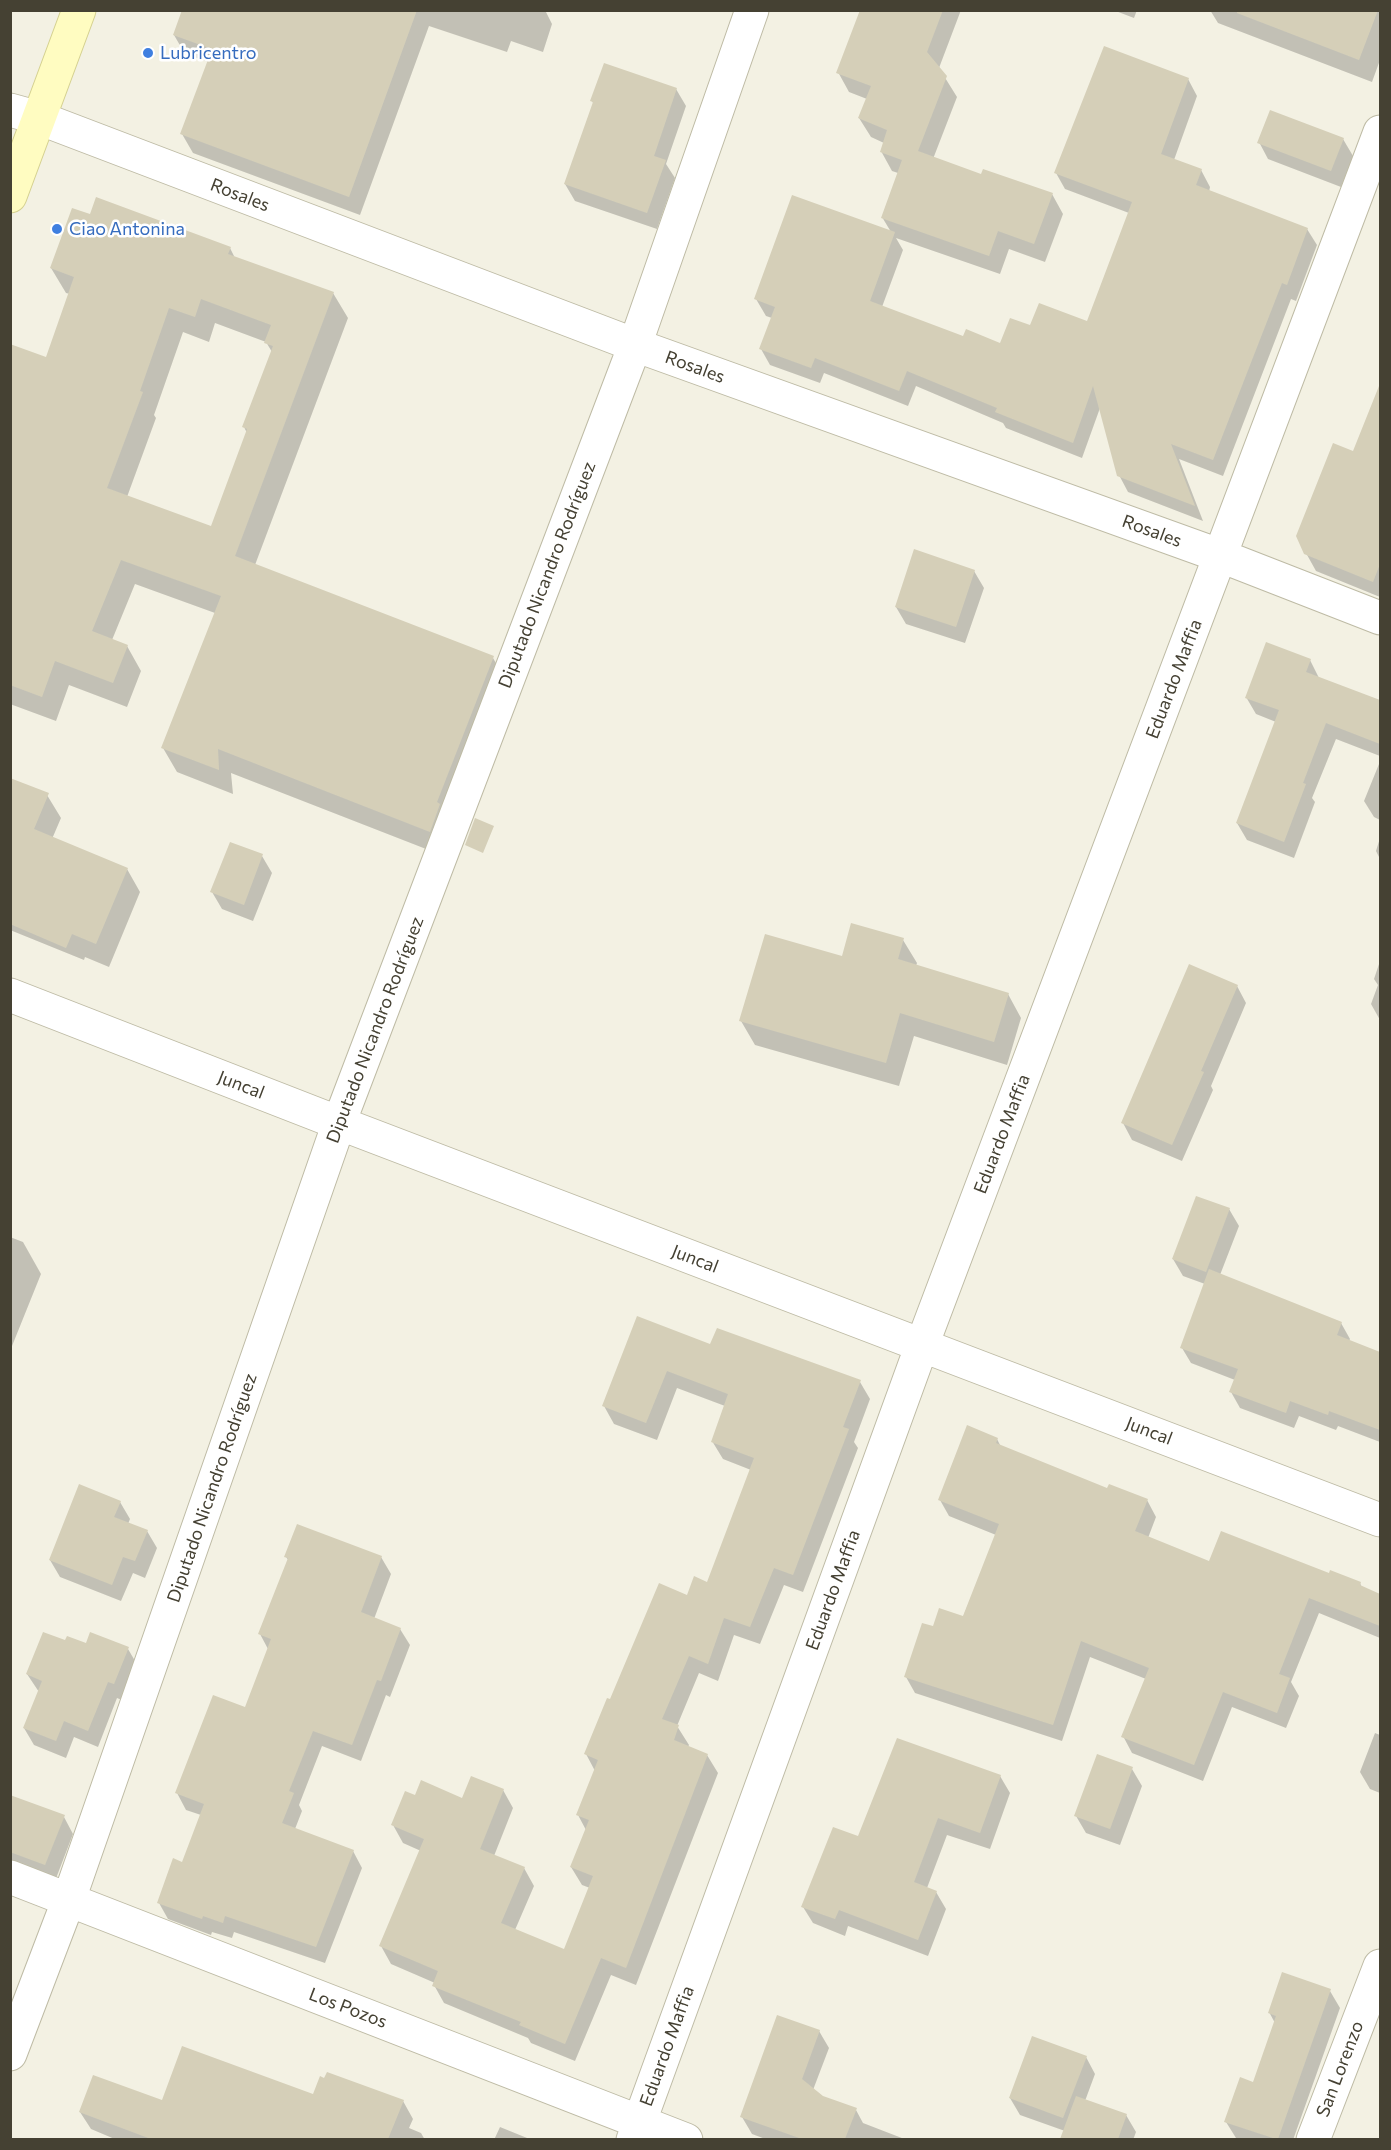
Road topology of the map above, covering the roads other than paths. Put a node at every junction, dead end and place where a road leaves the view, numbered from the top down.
1 (79, 10) edge
2 (752, 10) edge
3 (25, 114) edge
4 (1380, 132) edge
5 (10, 196) edge
6 (635, 345) junction
7 (1221, 556) junction
8 (1380, 618) edge
9 (10, 995) edge
10 (339, 1123) junction
11 (922, 1345) junction
12 (1380, 1520) edge
13 (10, 1877) edge
14 (69, 1899) junction
15 (1380, 1966) edge
16 (10, 2054) edge
17 (636, 2131) edge
18 (686, 2139) edge
19 (1313, 2139) edge

1 - 3 main road
2 - 6 street, Diputado Nicandro Rodríguez
3 - 5 main road
3 - 6 street, Rosales
4 - 7 street, Eduardo Maffia
6 - 7 street, Rosales
6 - 10 street, Diputado Nicandro Rodríguez
7 - 8 street, Rosales
7 - 11 street, Eduardo Maffia
9 - 10 street, Juncal
10 - 11 street, Juncal
10 - 14 street, Diputado Nicandro Rodríguez
11 - 12 street, Juncal
11 - 17 street, Eduardo Maffia
13 - 14 street, Los Pozos
14 - 16 street, Diputado Nicandro Rodríguez
14 - 17 street, Los Pozos
15 - 19 street, San Lorenzo
17 - 18 street, Los Pozos

